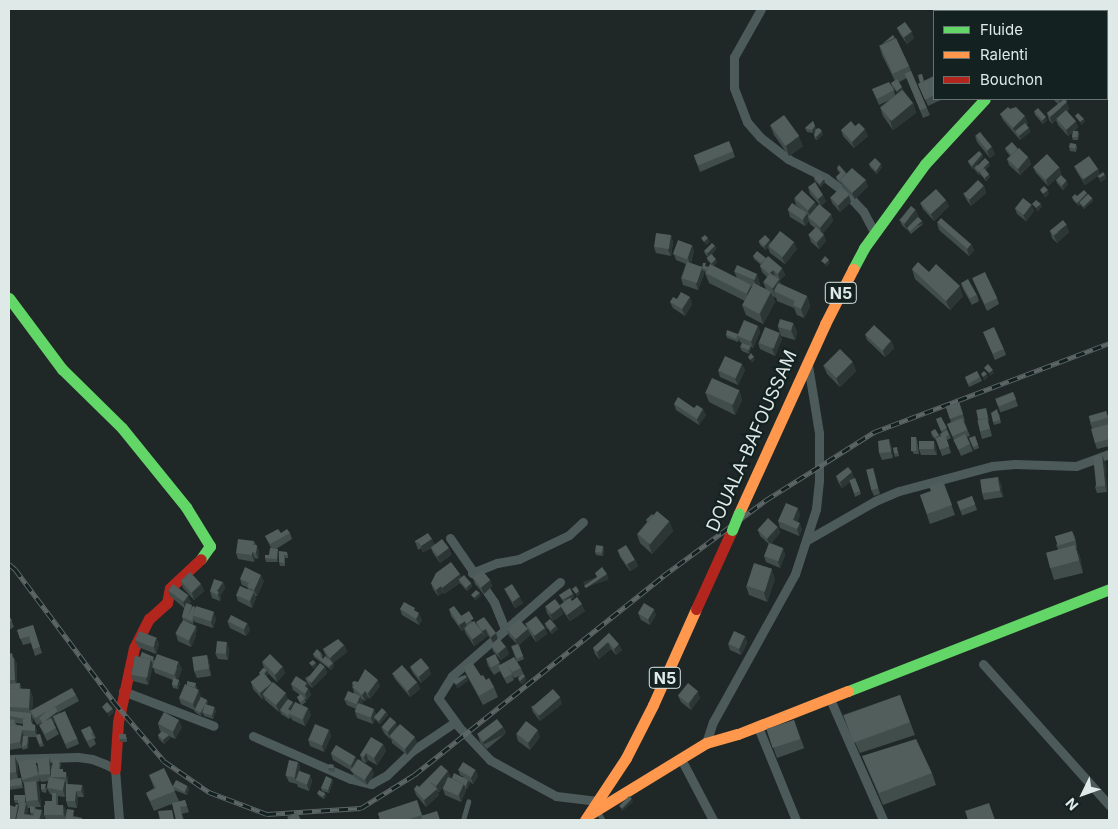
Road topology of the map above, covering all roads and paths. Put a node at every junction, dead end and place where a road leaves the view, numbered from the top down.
1 (761, 9) edge
2 (985, 100) edge
3 (874, 232) junction
4 (9, 298) edge
5 (807, 362) junction
6 (1109, 454) edge
7 (583, 522) dead end
8 (450, 538) dead end
9 (807, 540) junction
10 (472, 573) junction
11 (560, 582) dead end
12 (1109, 589) edge
13 (505, 629) junction
14 (983, 664) dead end
15 (123, 691) junction
16 (830, 699) junction
17 (455, 722) junction
18 (214, 726) dead end
19 (758, 726) junction
20 (253, 736) dead end
21 (706, 743) junction
22 (9, 759) edge
23 (681, 759) junction
24 (115, 769) junction
25 (468, 802) dead end
26 (1109, 805) edge
27 (595, 813) edge
28 (119, 820) edge
29 (463, 820) edge
30 (712, 820) edge
31 (796, 820) edge
32 (883, 820) edge

1 - 3 street
2 - 3 main road, DOUALA-BAFOUSSAM / N5
3 - 5 main road, DOUALA-BAFOUSSAM / N5
4 - 15 main road
5 - 9 street
5 - 27 main road, DOUALA-BAFOUSSAM / N5, bridge
6 - 9 street
7 - 10 street
8 - 10 street
9 - 21 street
10 - 13 street
11 - 13 street
12 - 16 main road
13 - 17 street
14 - 26 street
15 - 18 street
15 - 24 main road
16 - 19 main road
16 - 32 street
17 - 20 street
17 - 27 street
19 - 21 main road
19 - 31 street
21 - 23 main road
22 - 24 street
23 - 27 main road
23 - 30 street
24 - 28 street
25 - 29 lane

